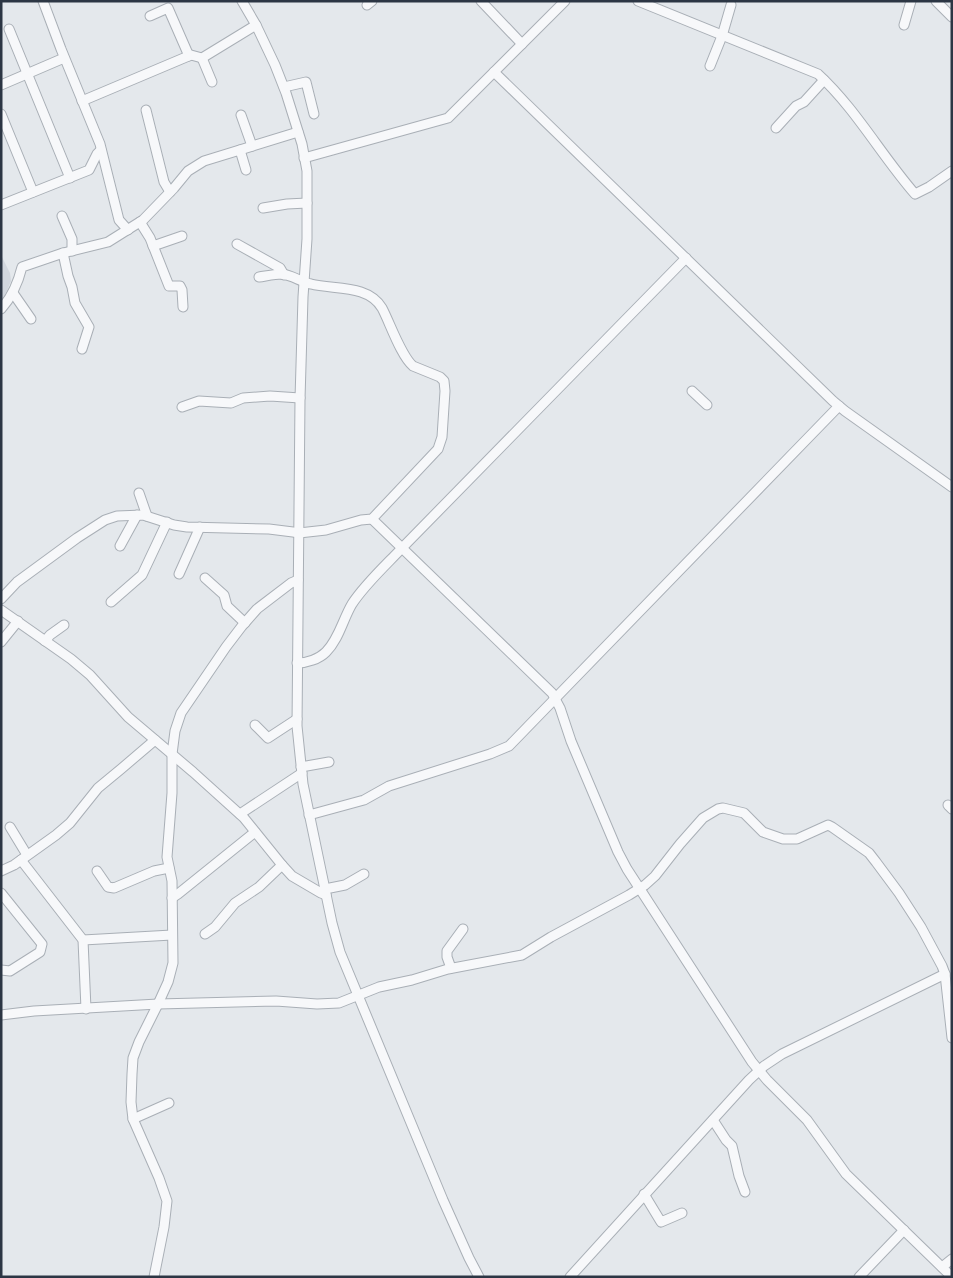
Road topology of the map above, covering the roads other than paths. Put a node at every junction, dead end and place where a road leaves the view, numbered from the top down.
1 (43, 1) edge
2 (481, 1) edge
3 (565, 1) edge
4 (638, 1) edge
5 (911, 1) edge
6 (936, 1) edge
7 (246, 3) edge
8 (731, 5) dead end
9 (150, 16) dead end
10 (952, 17) edge
11 (256, 25) junction
12 (904, 25) dead end
13 (9, 29) dead end
14 (722, 36) junction
15 (522, 44) junction
16 (189, 56) junction
17 (64, 58) junction
18 (202, 58) junction
19 (710, 66) dead end
20 (494, 72) junction
21 (27, 74) junction
22 (824, 80) junction
23 (212, 82) dead end
24 (1, 85) edge
25 (284, 87) junction
26 (82, 101) junction
27 (146, 110) dead end
28 (1, 114) edge
29 (314, 114) dead end
30 (242, 115) dead end
31 (776, 128) dead end
32 (298, 132) junction
33 (252, 146) junction
34 (101, 150) junction
35 (240, 150) junction
36 (304, 158) junction
37 (246, 170) dead end
38 (952, 171) edge
39 (70, 178) junction
40 (33, 192) junction
41 (170, 192) junction
42 (308, 203) junction
43 (1, 205) edge
44 (263, 208) dead end
45 (62, 216) dead end
46 (140, 222) junction
47 (128, 230) junction
48 (182, 236) dead end
49 (237, 244) dead end
50 (153, 246) junction
51 (68, 252) junction
52 (686, 258) junction
53 (284, 275) junction
54 (259, 278) dead end
55 (304, 282) junction
56 (13, 293) junction
57 (184, 307) dead end
58 (1, 309) edge
59 (31, 319) dead end
60 (82, 350) dead end
61 (692, 391) dead end
62 (300, 398) junction
63 (707, 405) dead end
64 (839, 406) junction
65 (182, 407) dead end
66 (952, 487) edge
67 (139, 494) dead end
68 (142, 516) junction
69 (372, 519) junction
70 (167, 522) junction
71 (200, 527) junction
72 (299, 533) junction
73 (120, 546) dead end
74 (402, 548) junction
75 (178, 574) dead end
76 (206, 578) dead end
77 (298, 580) junction
78 (1, 599) edge
79 (111, 602) dead end
80 (1, 610) edge
81 (18, 621) junction
82 (245, 623) junction
83 (64, 625) dead end
84 (46, 641) junction
85 (1, 642) edge
86 (297, 663) junction
87 (555, 699) junction
88 (297, 719) junction
89 (255, 725) dead end
90 (155, 740) junction
91 (172, 754) junction
92 (329, 762) dead end
93 (301, 770) junction
94 (240, 814) junction
95 (309, 815) junction
96 (10, 827) dead end
97 (255, 832) junction
98 (24, 858) junction
99 (1, 859) edge
100 (282, 866) junction
101 (169, 868) junction
102 (5, 869) edge
103 (97, 871) dead end
104 (364, 874) dead end
105 (640, 888) junction
106 (325, 892) junction
107 (1, 893) edge
108 (172, 898) junction
109 (463, 929) dead end
110 (205, 934) dead end
111 (172, 935) junction
112 (83, 940) junction
113 (451, 968) junction
114 (1, 970) edge
115 (947, 978) edge
116 (358, 997) junction
117 (158, 1004) junction
118 (86, 1009) junction
119 (1, 1015) edge
120 (952, 1038) edge
121 (759, 1071) junction
122 (169, 1103) dead end
123 (133, 1120) junction
124 (713, 1120) junction
125 (745, 1192) dead end
126 (644, 1194) junction
127 (682, 1213) dead end
128 (904, 1230) junction
129 (952, 1259) edge
130 (942, 1267) junction
131 (952, 1276) edge
132 (154, 1277) edge
133 (479, 1277) edge
134 (570, 1277) edge
135 (860, 1277) edge

1 - 17 street
2 - 15 street
3 - 15 street
4 - 14 street
5 - 12 street
6 - 10 street
7 - 11 street
8 - 14 street
9 - 16 street
11 - 18 street
11 - 25 street
13 - 21 street
14 - 19 street
14 - 22 street
15 - 20 street
16 - 18 street
16 - 26 street
17 - 21 street
17 - 26 street
18 - 23 street
20 - 36 street
20 - 52 street
21 - 24 street
21 - 39 street
22 - 31 street
22 - 38 street
25 - 29 street
25 - 32 street
26 - 34 street
27 - 41 street
28 - 40 street
30 - 33 street
32 - 33 street
32 - 36 street
33 - 35 street
34 - 39 street
34 - 47 street
35 - 37 street
35 - 41 street
36 - 42 street
39 - 40 street
40 - 43 street
41 - 46 street
42 - 44 street
42 - 55 street
45 - 51 street
46 - 47 street
46 - 50 street
47 - 51 street
48 - 50 street
49 - 53 street
50 - 57 street
51 - 56 street
51 - 60 street
52 - 64 street
52 - 74 street
53 - 54 street
53 - 55 street
55 - 62 street
55 - 69 street
56 - 58 street
56 - 59 street
61 - 63 street
62 - 65 street
62 - 72 street
64 - 66 street
64 - 87 street
67 - 68 street
68 - 70 street
68 - 73 street
68 - 78 street
69 - 72 street
69 - 74 street
70 - 71 street
70 - 79 street
71 - 72 street
71 - 75 street
72 - 77 street
74 - 86 street
74 - 87 street
76 - 82 street
77 - 82 street
77 - 86 street
80 - 81 street
81 - 84 street
81 - 85 street
82 - 91 street
83 - 84 street
84 - 90 street
86 - 88 street
87 - 95 street
87 - 105 street
88 - 89 street
88 - 93 street
90 - 91 street
90 - 98 street
91 - 94 street
91 - 101 street
92 - 93 street
93 - 94 street
93 - 95 street
94 - 97 street
95 - 106 street
96 - 98 street
97 - 100 street
97 - 108 street
98 - 102 street
98 - 112 street
99 - 102 street
100 - 106 street
100 - 110 street
101 - 103 street
101 - 108 street
104 - 106 street
105 - 113 street
105 - 115 street
105 - 121 street
106 - 116 street
107 - 114 street
108 - 111 street
109 - 113 street
111 - 112 street
111 - 117 street
112 - 118 street
113 - 116 street
115 - 120 street
115 - 121 street
116 - 117 street
116 - 133 street
117 - 118 street
117 - 123 street
118 - 119 street
121 - 124 street
121 - 128 street
122 - 123 street
123 - 132 street
124 - 125 street
124 - 126 street
126 - 127 street
126 - 134 street
128 - 130 street
128 - 135 street
129 - 130 street
130 - 131 street

